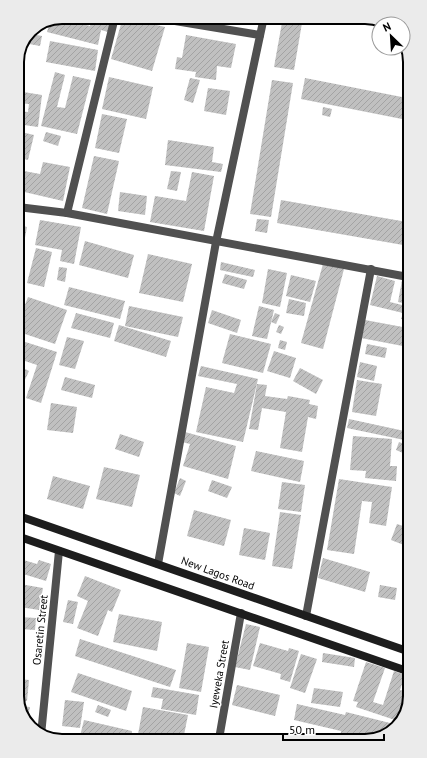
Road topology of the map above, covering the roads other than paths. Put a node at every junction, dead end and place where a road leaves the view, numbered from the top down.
1 (113, 24) edge
2 (193, 24) edge
3 (262, 24) edge
4 (260, 35) junction
5 (24, 208) edge
6 (67, 213) junction
7 (216, 242) junction
8 (371, 269) junction
9 (403, 276) edge
10 (24, 517) edge
11 (24, 538) edge
12 (59, 551) junction
13 (158, 564) junction
14 (241, 613) junction
15 (306, 616) junction
16 (403, 650) edge
17 (403, 670) edge
18 (42, 728) edge
19 (220, 734) edge

1 - 6 street
2 - 4 street
3 - 4 street
4 - 7 street
5 - 6 street
6 - 7 street
7 - 8 street
7 - 13 street
8 - 9 street
8 - 15 street
10 - 13 main road, New Lagos Road
11 - 12 main road
12 - 14 main road
12 - 18 street, Osaretin Street
13 - 15 main road, New Lagos Road
14 - 17 main road
14 - 19 street, Iyeweka Street
15 - 16 main road, New Lagos Road

